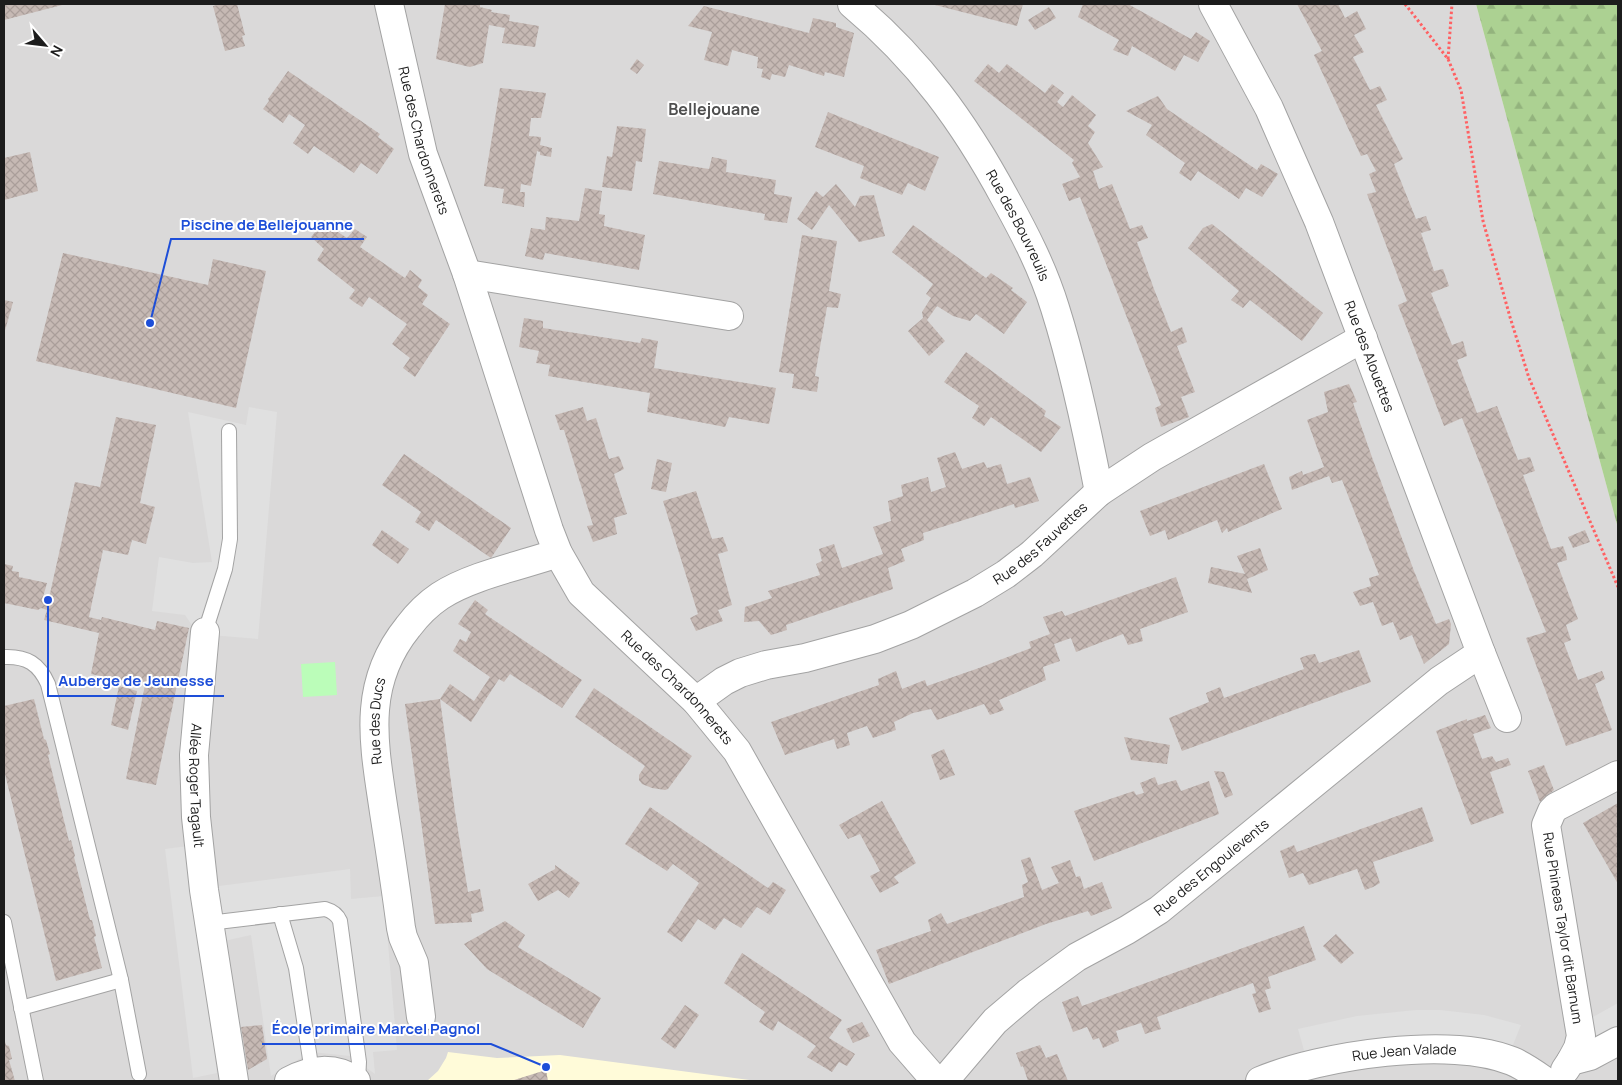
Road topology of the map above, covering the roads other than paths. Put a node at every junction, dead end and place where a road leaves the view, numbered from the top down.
1 (389, 4) edge
2 (852, 4) edge
3 (1213, 4) edge
4 (467, 274) junction
5 (729, 316) dead end
6 (1363, 338) junction
7 (229, 431) dead end
8 (1099, 492) junction
9 (558, 553) junction
10 (205, 632) joint
11 (1481, 654) junction
12 (4, 657) edge
13 (696, 701) junction
14 (1507, 718) dead end
15 (1618, 775) edge
16 (280, 914) junction
17 (4, 922) edge
18 (209, 923) junction
19 (121, 980) junction
20 (21, 1008) junction
21 (421, 1017) dead end
22 (1618, 1041) edge
23 (1564, 1071) edge
24 (139, 1074) dead end
25 (301, 1076) edge
26 (36, 1081) edge
27 (234, 1081) edge
28 (357, 1081) edge
29 (936, 1081) edge
30 (944, 1081) edge
31 (1260, 1081) edge
32 (1545, 1081) edge

1 - 4 street, Rue des Chardonnerets
2 - 8 street, Rue des Bouvreuils
3 - 6 street, Rue des Alouettes
4 - 5 street
4 - 9 street, Rue des Chardonnerets
6 - 8 street, Rue des Fauvettes
6 - 11 street, Rue des Alouettes
7 - 10 lane, Allée Roger Tagault
8 - 13 street, Rue des Fauvettes
9 - 13 street, Rue des Chardonnerets
9 - 21 street, Rue des Ducs
10 - 18 street, Allée Roger Tagault
11 - 14 street, Rue des Alouettes
11 - 30 street, Rue des Engoulevents
12 - 19 lane
13 - 29 street, Rue des Chardonnerets
15 - 23 street, Rue Phineas Taylor dit Barnum
16 - 18 lane
16 - 25 lane
16 - 28 lane
17 - 20 lane
18 - 27 street, Allée Roger Tagault
19 - 20 lane
19 - 24 lane
20 - 26 lane
22 - 23 street, Rue Phineas Taylor dit Barnum
25 - 28 street
31 - 32 street, Rue Jean Valade

